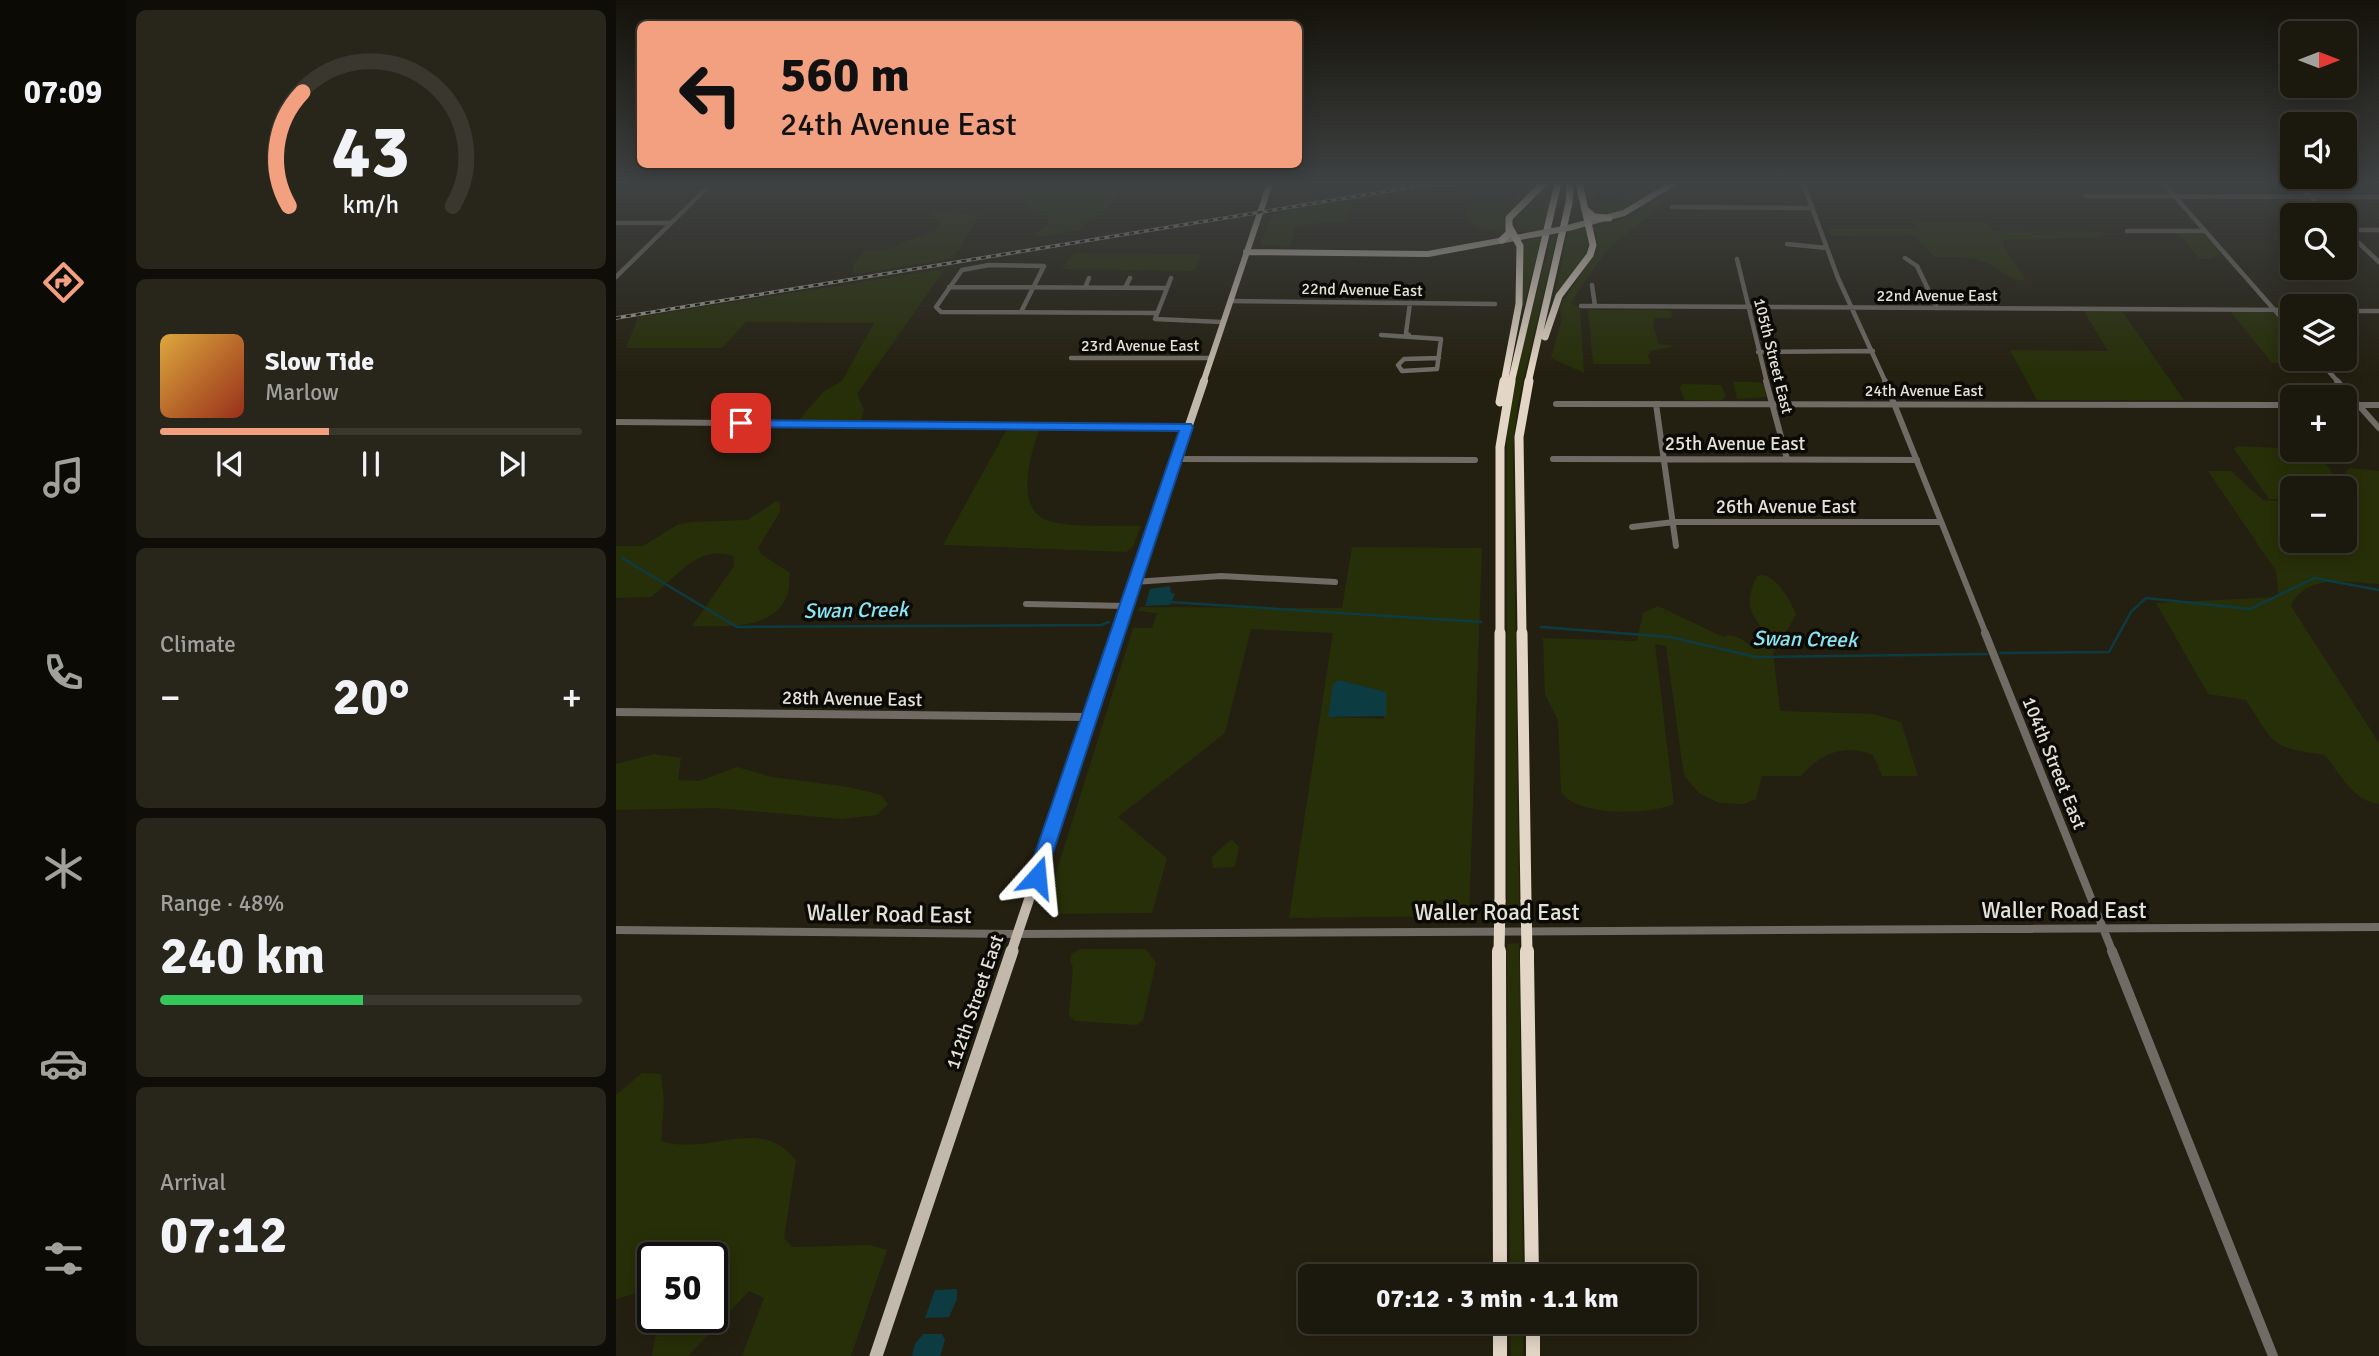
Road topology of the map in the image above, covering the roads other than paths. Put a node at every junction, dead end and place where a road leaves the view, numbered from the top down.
1 (647, 246) edge
2 (1248, 246) edge
3 (1467, 246) edge
4 (1518, 246) edge
5 (1519, 246) edge
6 (1543, 246) edge
7 (1559, 246) edge
8 (1592, 246) edge
9 (1810, 246) edge
10 (2218, 246) edge
11 (2363, 246) edge
12 (1827, 248) joint
13 (1246, 252) junction
14 (1521, 252) junction
15 (1905, 258) dead end
16 (1738, 260) dead end
17 (2379, 262) edge
18 (616, 277) edge
19 (1089, 278) dead end
20 (1130, 278) dead end
21 (1171, 278) dead end
22 (1592, 285) dead end
23 (949, 287) junction
24 (1036, 288) junction
25 (1085, 288) junction
26 (1125, 288) junction
27 (1167, 288) junction
28 (1230, 301) junction
29 (1410, 303) junction
30 (1494, 304) dead end
31 (1581, 306) dead end
32 (1595, 306) junction
33 (1747, 307) junction
34 (1852, 308) junction
35 (1937, 308) junction
36 (2274, 310) junction
37 (2280, 310) edge
38 (2357, 310) edge
39 (2379, 311) edge
40 (1021, 312) junction
41 (1157, 316) junction
42 (2280, 317) edge
43 (1222, 322) junction
44 (1381, 335) dead end
45 (1409, 335) junction
46 (1873, 351) junction
47 (1758, 352) junction
48 (1071, 358) dead end
49 (1210, 358) junction
50 (1439, 358) junction
51 (2329, 371) edge
52 (1525, 392) junction
53 (1556, 404) dead end
54 (1656, 404) junction
55 (1772, 405) junction
56 (1895, 405) junction
57 (2280, 405) edge
58 (2360, 405) junction
59 (2379, 405) edge
60 (616, 422) edge
61 (1187, 427) junction
62 (2379, 428) edge
63 (1500, 447) junction
64 (1176, 459) junction
65 (1553, 459) dead end
66 (1787, 459) junction
67 (1475, 460) dead end
68 (1664, 460) junction
69 (1917, 460) junction
70 (1674, 522) junction
71 (1941, 522) junction
72 (1632, 527) dead end
73 (1676, 547) dead end
74 (1134, 582) junction
75 (1335, 582) dead end
76 (1026, 604) dead end
77 (1126, 606) junction
78 (616, 712) edge
79 (1089, 717) junction
80 (2379, 927) edge
81 (2103, 929) junction
82 (616, 930) edge
83 (1017, 934) junction
84 (1500, 1264) edge
85 (1532, 1264) edge
86 (1500, 1334) edge
87 (1533, 1334) edge
88 (876, 1356) edge
89 (1500, 1356) edge
90 (1533, 1356) edge
91 (2273, 1356) edge

1 - 18 street
2 - 13 main road, 112th Street East
3 - 13 main road
4 - 14 highway
5 - 14 highway
6 - 63 highway
7 - 52 highway
8 - 52 highway
9 - 12 street
10 - 36 street
11 - 17 street
12 - 34 street, 104th Street East
13 - 28 main road, 112th Street East
14 - 63 highway
15 - 35 street
16 - 33 street, 105th Street East
19 - 25 street
20 - 26 street
21 - 27 street
22 - 32 street
23 - 24 street
23 - 24 street
23 - 40 street
24 - 25 street
24 - 40 street
25 - 26 street
26 - 27 street
27 - 41 street
28 - 29 street, 22nd Avenue East
28 - 43 main road, 112th Street East
29 - 30 street, 22nd Avenue East
29 - 45 street
31 - 32 street, 22nd Avenue East
32 - 33 street, 22nd Avenue East
33 - 34 street, 22nd Avenue East
33 - 47 street, 105th Street East
34 - 35 street, 22nd Avenue East
34 - 46 street, 104th Street East
35 - 36 street, 22nd Avenue East
36 - 37 street, 22nd Avenue East
36 - 42 street
38 - 39 street
40 - 41 street
41 - 43 street
43 - 49 main road, 112th Street East
44 - 45 street
45 - 50 street
46 - 47 street
46 - 56 street, 104th Street East
47 - 55 street, 105th Street East
48 - 49 street, 23rd Avenue East
49 - 61 main road, 112th Street East
50 - 50 street
51 - 58 street
52 - 85 highway, bridge
53 - 54 street, 24th Avenue East
54 - 55 street, 24th Avenue East
54 - 68 street
55 - 56 street, 24th Avenue East
55 - 66 street, 105th Street East
56 - 57 street, 24th Avenue East
56 - 69 street, 104th Street East
58 - 59 street
58 - 62 street
60 - 61 street
61 - 64 main road, 112th Street East
63 - 84 highway, bridge
64 - 67 street
64 - 74 main road, 112th Street East
65 - 68 street, 25th Avenue East
66 - 68 street, 25th Avenue East
66 - 69 street, 25th Avenue East
68 - 70 street
69 - 71 street, 104th Street East
70 - 71 street, 26th Avenue East
70 - 72 street, 26th Avenue East
70 - 73 street
71 - 81 street, 104th Street East
74 - 75 street
74 - 77 main road, 112th Street East
76 - 77 street
77 - 79 main road, 112th Street East
78 - 79 street, 28th Avenue East
79 - 83 main road, 112th Street East
80 - 81 street, Waller Road East
81 - 83 street, Waller Road East
81 - 91 street, 104th Street East
82 - 83 street, Waller Road East
83 - 88 main road, 112th Street East
86 - 89 highway
87 - 90 highway

